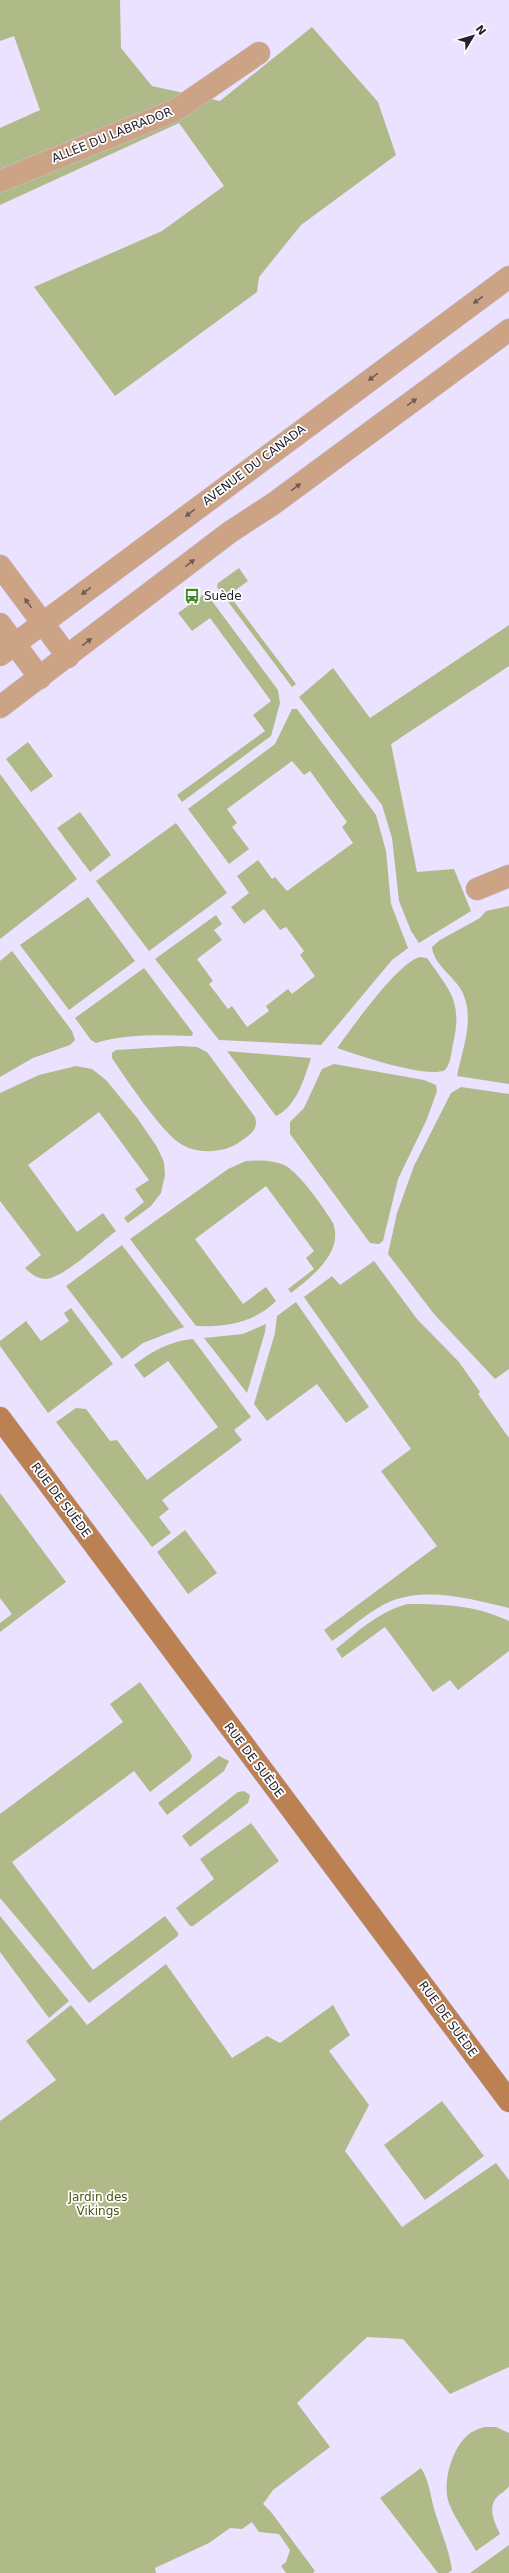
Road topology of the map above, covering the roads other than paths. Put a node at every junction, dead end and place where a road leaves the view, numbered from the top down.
1 (259, 53) dead end
2 (0, 180) edge
3 (509, 277) edge
4 (509, 330) edge
5 (0, 566) edge
6 (42, 623) junction
7 (0, 624) edge
8 (7, 649) edge
9 (68, 656) junction
10 (40, 678) junction
11 (0, 707) edge
12 (509, 876) edge
13 (477, 889) dead end
14 (0, 1418) edge
15 (509, 2102) edge

1 - 2 street, ALLÉE DU LABRADOR
3 -> 6 street, AVENUE DU CANADA
9 -> 4 street
6 -> 5 street
6 - 8 street, AVENUE DU CANADA
6 - 9 street
7 - 8 street
8 - 10 street
9 - 10 street
10 - 11 street
12 - 13 street
14 - 15 main road, RUE DE SUÈDE

